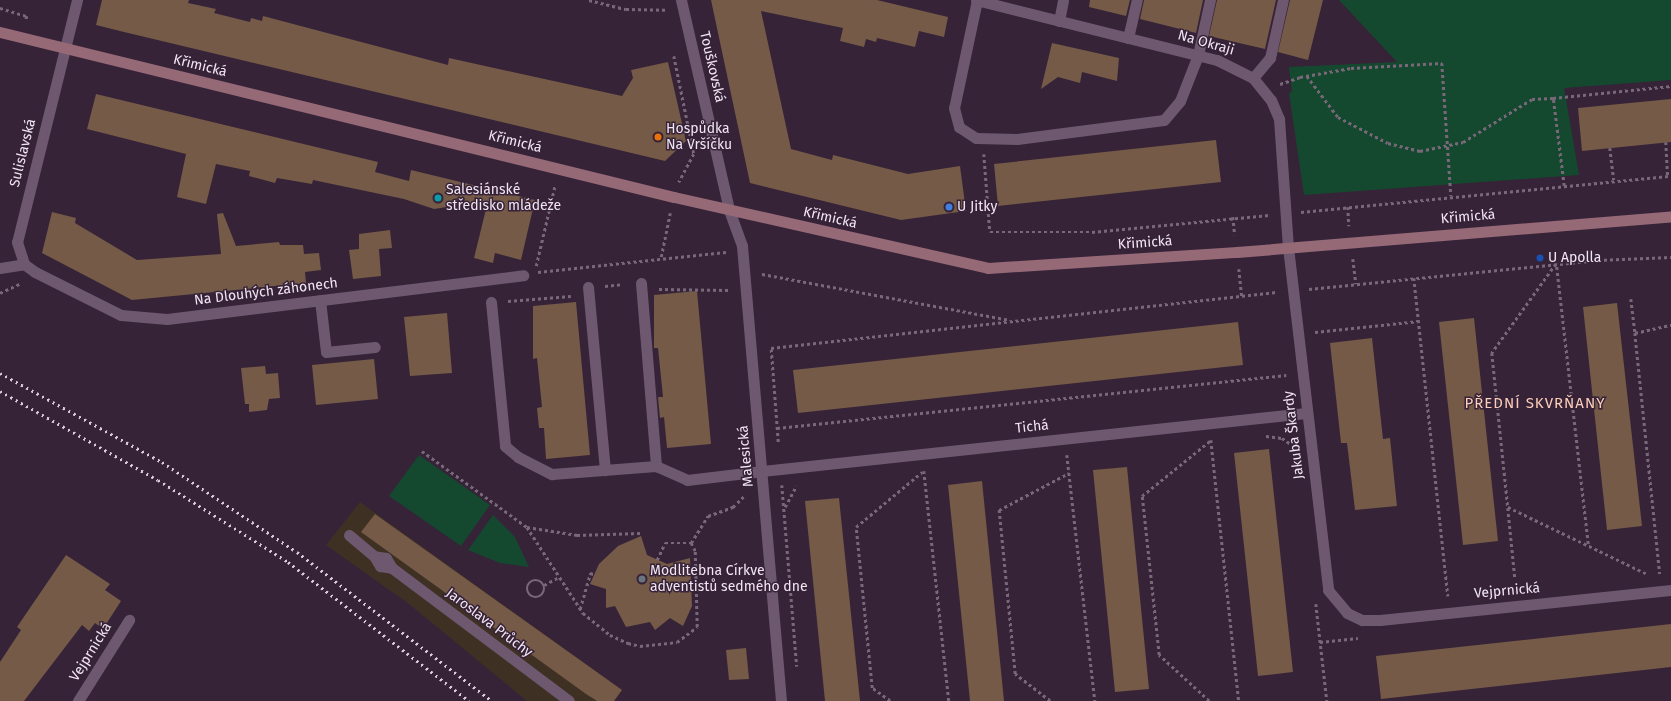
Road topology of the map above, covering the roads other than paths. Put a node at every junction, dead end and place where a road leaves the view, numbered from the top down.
1 (77, 0) edge
2 (681, 0) edge
3 (977, 0) edge
4 (1063, 0) edge
5 (1137, 0) edge
6 (1210, 0) edge
7 (1283, 0) edge
8 (989, 1) edge
9 (1058, 21) junction
10 (0, 32) edge
11 (1128, 38) junction
12 (64, 48) junction
13 (1198, 55) junction
14 (1253, 78) junction
15 (728, 210) junction
16 (1671, 216) edge
17 (1288, 247) junction
18 (24, 264) junction
19 (0, 268) edge
20 (523, 275) dead end
21 (640, 283) road end
22 (588, 287) road end
23 (320, 300) junction
24 (490, 302) road end
25 (375, 347) dead end
26 (1306, 413) junction
27 (656, 466) junction
28 (605, 470) junction
29 (762, 471) junction
30 (349, 535) dead end
31 (1671, 590) edge
32 (1347, 613) joint
33 (129, 620) dead end
34 (78, 701) edge
35 (569, 701) edge
36 (781, 701) edge

1 - 12 street
2 - 15 street, Touškovská
3 - 8 street, Na Okraji
3 - 13 street
4 - 9 street
5 - 11 street
6 - 13 street
7 - 14 street
8 - 9 street, Na Okraji
9 - 11 street, Na Okraji
10 - 12 main road, Křimická
11 - 13 street, Na Okraji
12 - 15 main road, Křimická
12 - 18 street, Sulislavská
13 - 14 street, Na Okraji
14 - 17 street, Na Okraji
15 - 17 main road, Křimická
15 - 29 street, Malesická
16 - 17 main road, Křimická
17 - 26 street, Jakuba Škardy
18 - 19 street
18 - 23 street, Na Dlouhých záhonech
20 - 23 street, Na Dlouhých záhonech
21 - 27 street
22 - 28 street
23 - 25 street
24 - 28 street
26 - 29 street, Tichá
26 - 32 street, Jakuba Škardy
27 - 28 street
27 - 29 street, Tichá
29 - 36 street, Malesická
30 - 35 street, Jaroslava Průchy
31 - 32 street, Vejprnická
33 - 34 street, Vejprnická

